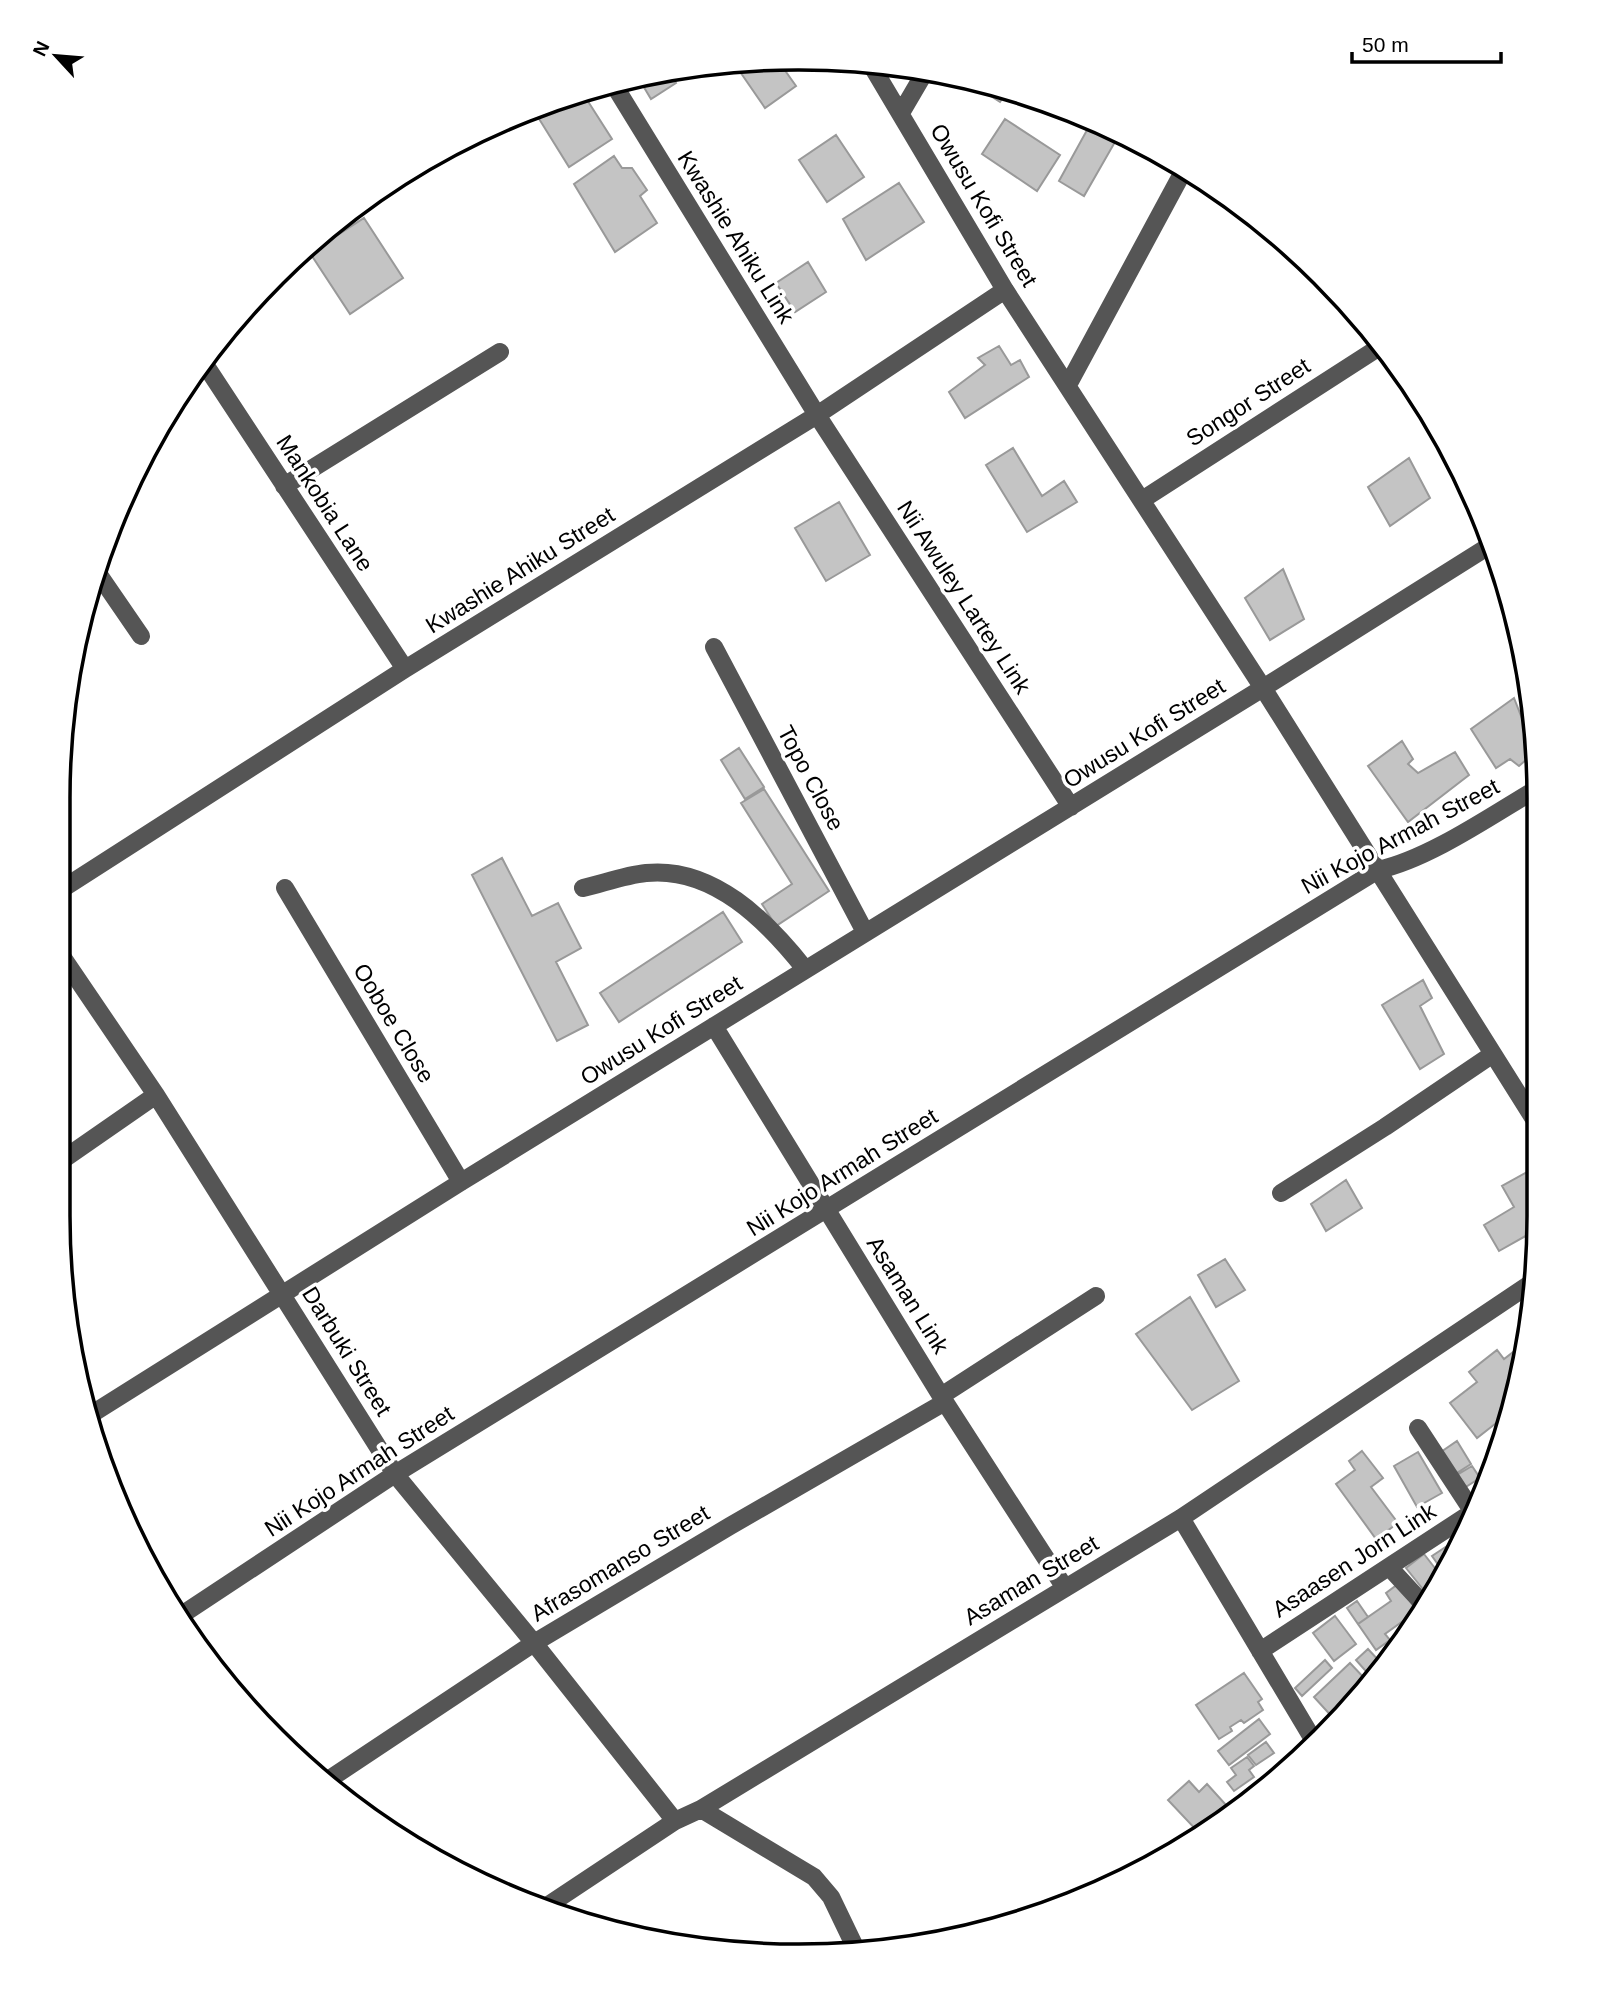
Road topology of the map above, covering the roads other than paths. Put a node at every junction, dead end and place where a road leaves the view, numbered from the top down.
1 (877, 75) edge
2 (920, 80) edge
3 (619, 93) edge
4 (901, 113) junction
5 (1180, 178) edge
6 (1006, 289) junction
7 (1373, 351) edge
8 (500, 352) dead end
9 (209, 371) edge
10 (1068, 386) junction
11 (817, 415) junction
12 (284, 486) junction
13 (1142, 500) junction
14 (1483, 550) edge
15 (104, 581) edge
16 (141, 636) dead end
17 (714, 647) dead end
18 (405, 669) junction
19 (1263, 688) junction
20 (1527, 795) edge
21 (1071, 807) junction
22 (1378, 870) junction
23 (70, 884) edge
24 (285, 888) dead end
25 (583, 888) dead end
26 (865, 932) junction
27 (70, 968) edge
28 (805, 969) junction
29 (714, 1026) junction
30 (1493, 1054) junction
31 (156, 1095) junction
32 (1527, 1108) edge
33 (70, 1155) edge
34 (461, 1182) junction
35 (1281, 1193) dead end
36 (827, 1211) junction
37 (1523, 1289) edge
38 (283, 1295) junction
39 (1096, 1296) dead end
40 (943, 1399) junction
41 (97, 1411) edge
42 (1418, 1428) dead end
43 (396, 1474) junction
44 (1468, 1503) edge
45 (1181, 1518) junction
46 (1460, 1521) edge
47 (1388, 1567) junction
48 (1065, 1588) junction
49 (1418, 1598) edge
50 (187, 1611) edge
51 (534, 1643) junction
52 (1260, 1651) junction
53 (1310, 1735) edge
54 (334, 1776) edge
55 (701, 1809) junction
56 (675, 1821) junction
57 (554, 1901) edge
58 (852, 1941) edge

1 - 4 street, Owusu Kofi Street
2 - 4 street
3 - 11 street, Kwashie Ahiku Link
4 - 6 street, Owusu Kofi Street
5 - 10 street
6 - 10 street, Owusu Kofi Street
6 - 11 street, Kwashie Ahiku Street
7 - 13 street, Songor Street
8 - 12 street
9 - 12 street, Mankobia Lane
10 - 13 street, Owusu Kofi Street
11 - 18 street, Kwashie Ahiku Street
11 - 21 street, Nii Awuley Lartey Link
12 - 18 street, Mankobia Lane
13 - 19 street, Owusu Kofi Street
14 - 19 street, Owusu Kofi Street
15 - 16 street
17 - 26 street, Topo Close
18 - 23 street, Kwashie Ahiku Street
19 - 21 street, Owusu Kofi Street
19 - 22 street, Owusu Kofi Street
20 - 22 street, Nii Kojo Armah Street
21 - 26 street, Owusu Kofi Street
22 - 30 street, Owusu Kofi Street
22 - 36 street, Nii Kojo Armah Street
24 - 34 street, Ooboe Close
25 - 28 street
26 - 28 street, Owusu Kofi Street
27 - 31 street, Darbuki Street
28 - 29 street, Owusu Kofi Street
29 - 34 street, Owusu Kofi Street
29 - 36 street, Asaman Link
30 - 32 street, Owusu Kofi Street
30 - 35 street
31 - 33 street
31 - 38 street, Darbuki Street
34 - 38 street, Owusu Kofi Street
36 - 40 street, Asaman Link
36 - 43 street, Nii Kojo Armah Street
37 - 45 street, Asaman Street
38 - 41 street, Owusu Kofi Street
38 - 43 street, Darbuki Street
39 - 40 street, Afrasomanso Street
40 - 48 street, Asaman Link
40 - 51 street, Afrasomanso Street
42 - 44 street
43 - 50 street, Nii Kojo Armah Street
43 - 51 street, Darbuki Street
45 - 48 street, Asaman Street
45 - 52 street
46 - 47 street, Asaasen Jorn Link
47 - 49 street
47 - 52 street, Asaasen Jorn Link
48 - 55 street, Asaman Street
51 - 54 street, Afrasomanso Street
51 - 56 street, Darbuki Street
52 - 53 street
55 - 56 street, Asaman Street
55 - 58 street
56 - 57 street, Asaman Street

